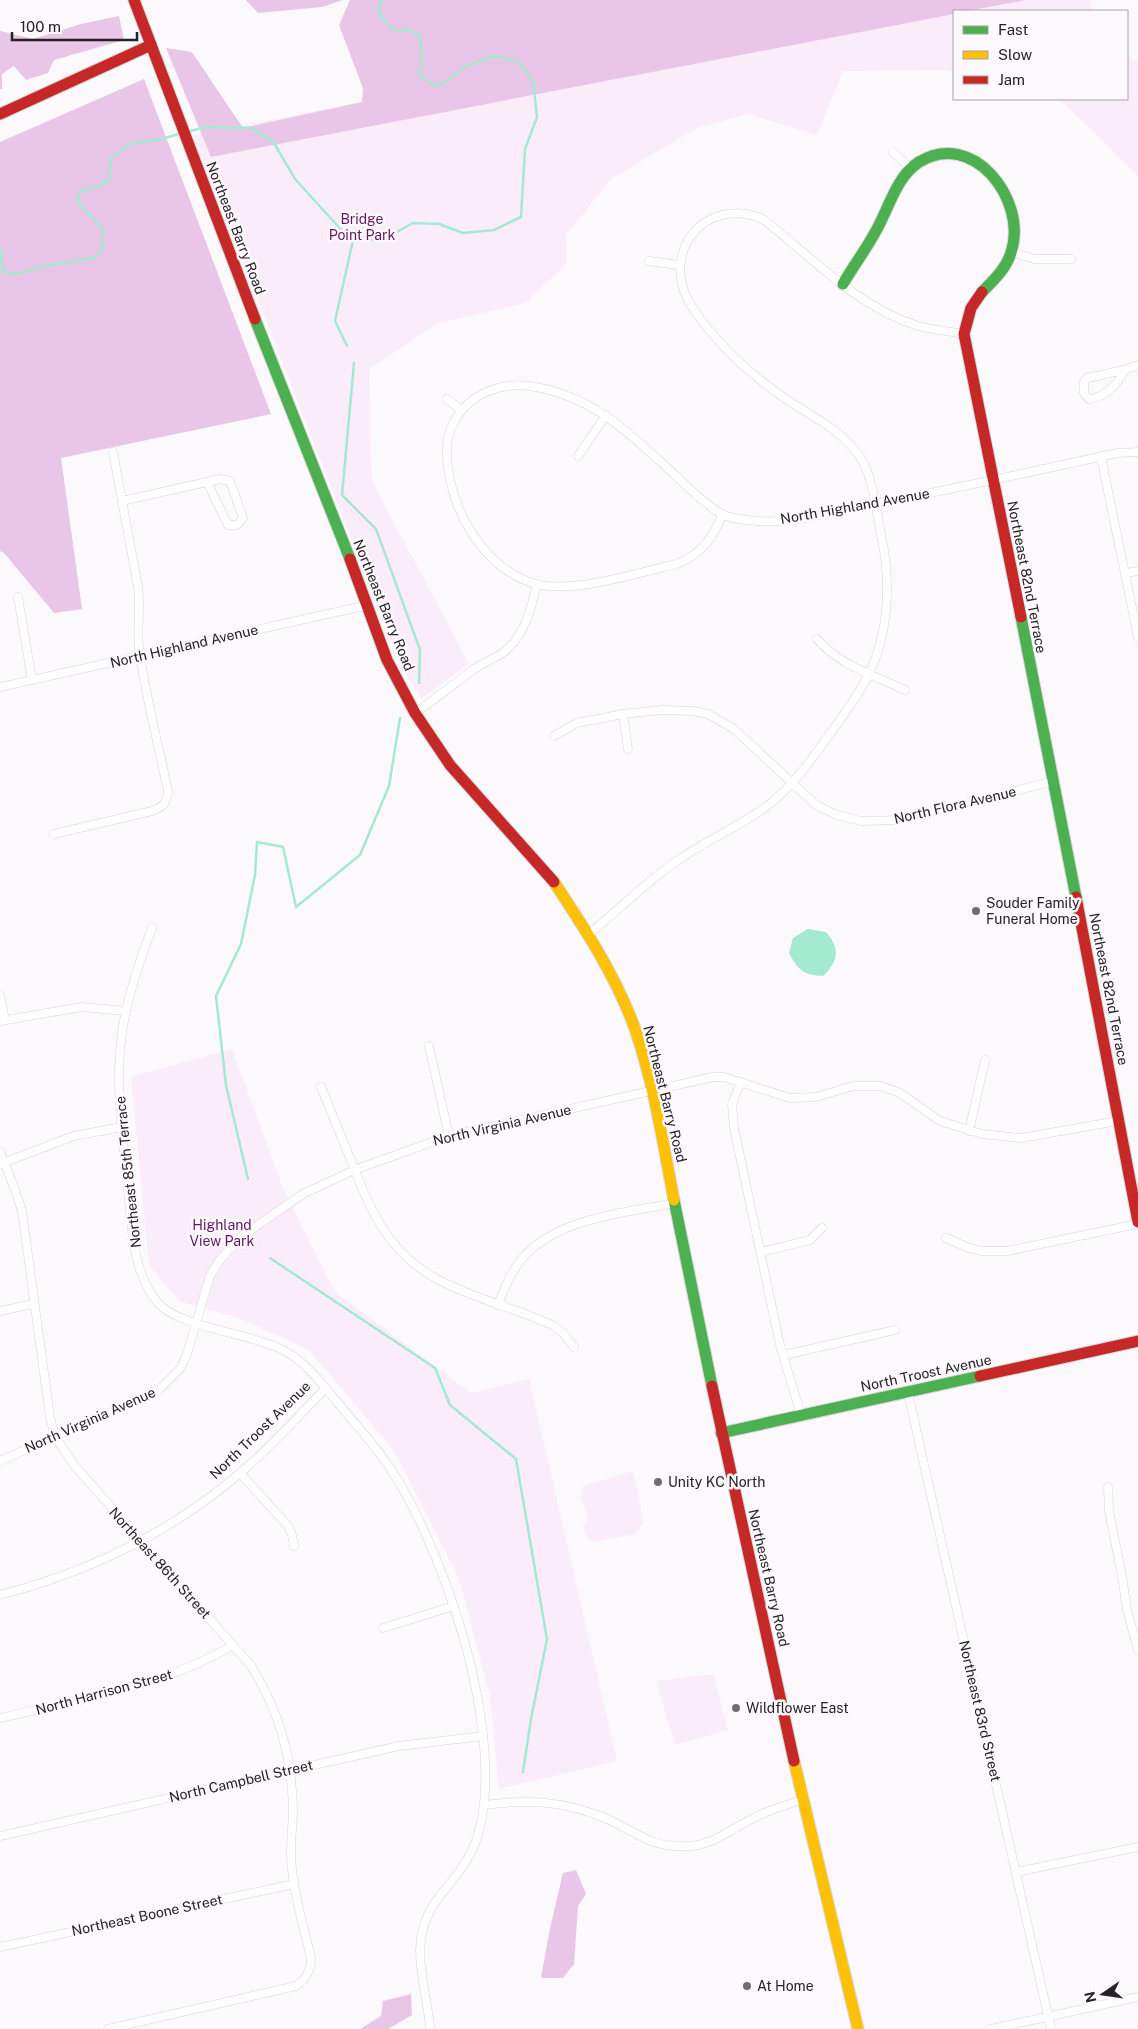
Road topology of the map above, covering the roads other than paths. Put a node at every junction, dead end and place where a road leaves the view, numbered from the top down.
1 (134, 0) edge
2 (150, 45) junction
3 (0, 114) edge
4 (893, 152) dead end
5 (911, 169) junction
6 (1012, 252) junction
7 (1071, 259) dead end
8 (649, 262) dead end
9 (679, 264) junction
10 (843, 284) junction
11 (964, 334) junction
12 (1138, 365) edge
13 (1124, 370) junction
14 (447, 399) dead end
15 (461, 410) junction
16 (606, 415) junction
17 (113, 452) dead end
18 (1138, 452) edge
19 (578, 456) dead end
20 (1101, 457) junction
21 (992, 480) junction
22 (208, 482) junction
23 (122, 501) junction
24 (874, 504) junction
25 (722, 515) junction
26 (1138, 571) edge
27 (1126, 573) junction
28 (537, 584) junction
29 (1134, 594) edge
30 (18, 597) dead end
31 (368, 605) junction
32 (1138, 637) edge
33 (817, 639) dead end
34 (140, 656) junction
35 (869, 672) junction
36 (32, 680) junction
37 (0, 687) edge
38 (905, 690) dead end
39 (416, 714) junction
40 (623, 714) junction
41 (554, 736) dead end
42 (628, 749) dead end
43 (1054, 782) junction
44 (792, 783) junction
45 (54, 834) dead end
46 (152, 928) dead end
47 (589, 934) junction
48 (0, 995) edge
49 (126, 1011) junction
50 (3, 1021) edge
51 (429, 1046) dead end
52 (985, 1060) dead end
53 (741, 1082) junction
54 (321, 1087) dead end
55 (652, 1090) junction
56 (1118, 1121) junction
57 (122, 1127) junction
58 (968, 1131) junction
59 (449, 1136) junction
60 (0, 1152) edge
61 (2, 1163) edge
62 (354, 1170) junction
63 (676, 1203) junction
64 (1138, 1223) edge
65 (822, 1228) dead end
66 (946, 1238) dead end
67 (761, 1252) junction
68 (33, 1304) junction
69 (498, 1305) junction
70 (0, 1311) edge
71 (196, 1322) junction
72 (895, 1330) dead end
73 (1138, 1341) edge
74 (574, 1347) dead end
75 (784, 1355) junction
76 (326, 1388) junction
77 (908, 1393) junction
78 (801, 1415) junction
79 (721, 1433) junction
80 (55, 1436) junction
81 (0, 1461) edge
82 (240, 1473) junction
83 (1108, 1487) dead end
84 (140, 1541) junction
85 (294, 1546) dead end
86 (0, 1595) edge
87 (454, 1606) junction
88 (383, 1628) dead end
89 (233, 1646) junction
90 (1138, 1650) edge
91 (0, 1718) edge
92 (483, 1736) junction
93 (291, 1770) junction
94 (803, 1800) junction
95 (485, 1805) junction
96 (0, 1836) edge
97 (1138, 1847) edge
98 (1016, 1872) junction
99 (294, 1884) junction
100 (0, 1948) edge
101 (1138, 1998) edge
102 (1048, 2017) junction
103 (109, 2029) edge
104 (430, 2029) edge
105 (858, 2029) edge
106 (991, 2029) edge
107 (1051, 2029) edge

1 - 2 main road, Northeast Barry Road
2 - 3 main road
2 - 31 main road, Northeast Barry Road
4 - 5 street
5 - 6 main road, Northeast 82nd Terrace
5 - 10 main road, Northeast 82nd Terrace
6 - 7 street
6 - 11 main road, Northeast 82nd Terrace
8 - 9 street
9 - 10 street
9 - 24 street
10 - 11 street
11 - 21 main road, Northeast 82nd Terrace
12 - 13 street
13 - 13 street
14 - 15 street
15 - 16 street, North Highland Avenue
15 - 28 street, North Highland Avenue
16 - 19 street
16 - 25 street, North Highland Avenue
17 - 23 street
18 - 20 street, North Highland Avenue
20 - 21 street, North Highland Avenue
20 - 27 street
21 - 24 street, North Highland Avenue
21 - 43 main road, Northeast 82nd Terrace
22 - 22 street
22 - 23 street
23 - 34 street
24 - 25 street, North Highland Avenue
24 - 35 street
25 - 28 street
26 - 27 street
27 - 29 street
28 - 39 street
29 - 32 street
30 - 36 street
31 - 34 street, North Highland Avenue
31 - 39 main road, Northeast Barry Road
33 - 35 street
34 - 36 street, North Highland Avenue
34 - 45 street
35 - 38 street
35 - 44 street
36 - 37 street, North Highland Avenue
39 - 47 main road, Northeast Barry Road
40 - 41 street, North Flora Avenue
40 - 42 street
40 - 44 street, North Flora Avenue
43 - 44 street, North Flora Avenue
43 - 56 main road, Northeast 82nd Terrace
44 - 47 street
46 - 49 street, Northeast 85th Terrace
47 - 55 main road, Northeast Barry Road
48 - 50 street
49 - 50 street
49 - 57 street, Northeast 85th Terrace
51 - 59 street
52 - 58 street
53 - 55 street, North Virginia Avenue
53 - 58 street, North Virginia Avenue
53 - 67 street
54 - 62 street
55 - 59 street, North Virginia Avenue
55 - 63 main road, Northeast Barry Road
56 - 58 street, North Virginia Avenue
56 - 64 main road, Northeast 82nd Terrace
57 - 61 street
57 - 71 street, Northeast 85th Terrace
59 - 62 street, North Virginia Avenue
60 - 61 street, Northeast 86th Street
61 - 68 street, Northeast 86th Street
62 - 69 street
62 - 71 street, North Virginia Avenue
63 - 69 street
63 - 79 main road, Northeast Barry Road
64 - 66 street
65 - 67 street
67 - 75 street
68 - 70 street
68 - 80 street, Northeast 86th Street
69 - 74 street
71 - 76 street, Northeast 85th Terrace
71 - 80 street, North Virginia Avenue
72 - 75 street
73 - 77 main road, North Troost Avenue
75 - 78 street
76 - 82 street, North Troost Avenue
76 - 87 street, Northeast 85th Terrace
77 - 78 main road, North Troost Avenue
77 - 98 street, Northeast 83rd Street
78 - 79 main road, North Troost Avenue
79 - 94 main road, Northeast Barry Road
80 - 81 street, North Virginia Avenue
80 - 84 street, Northeast 86th Street
82 - 84 street, North Troost Avenue
82 - 85 street
83 - 90 street
84 - 86 street, North Troost Avenue
84 - 89 street, Northeast 86th Street
87 - 88 street
87 - 92 street, Northeast 85th Terrace
89 - 91 street, North Harrison Street
89 - 93 street, Northeast 86th Street
92 - 93 street, North Campbell Street
92 - 95 street, Northeast 85th Terrace
93 - 96 street, North Campbell Street
93 - 99 street, Northeast 86th Street
94 - 95 street
94 - 105 main road, Northeast Barry Road
95 - 104 street, Northeast 85th Terrace
97 - 98 street
98 - 102 street, Northeast 83rd Street
99 - 100 street, Northeast Boone Street
99 - 103 street, Northeast 86th Street
101 - 102 street
102 - 106 street
102 - 107 street, Northeast 83rd Street

